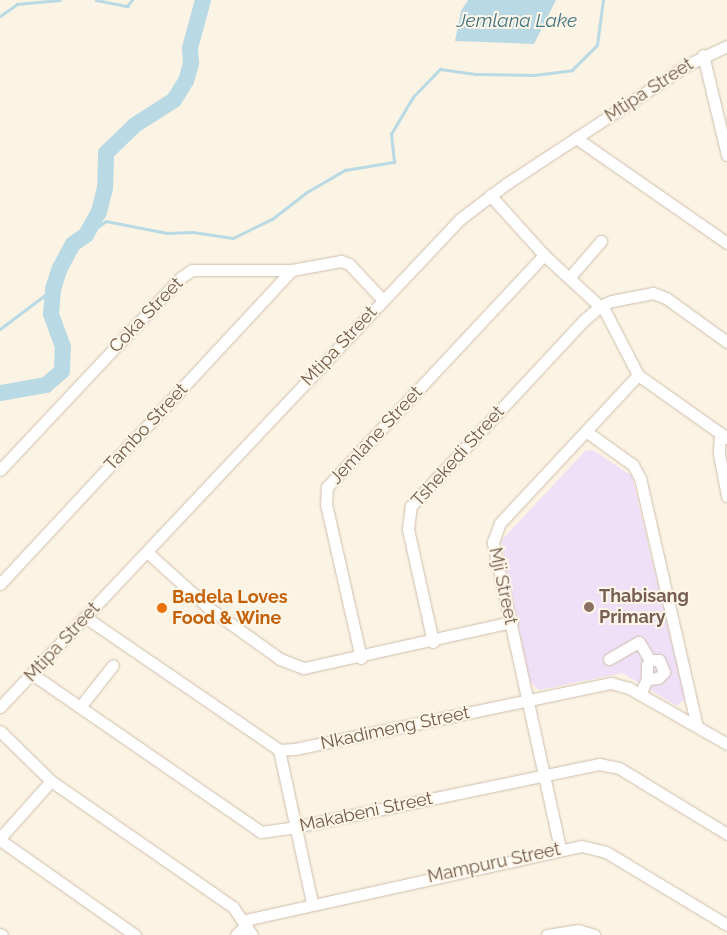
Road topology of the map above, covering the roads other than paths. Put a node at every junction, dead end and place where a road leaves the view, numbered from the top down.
1 (727, 46) edge
2 (703, 55) junction
3 (576, 138) junction
4 (727, 155) edge
5 (490, 195) junction
6 (601, 241) dead end
7 (727, 243) edge
8 (544, 255) junction
9 (292, 270) junction
10 (569, 278) junction
11 (382, 299) junction
12 (600, 306) junction
13 (727, 342) edge
14 (638, 375) junction
15 (587, 432) junction
16 (723, 436) edge
17 (0, 470) edge
18 (727, 496) edge
19 (147, 552) junction
20 (0, 584) edge
21 (85, 617) junction
22 (512, 622) junction
23 (433, 642) junction
24 (361, 658) junction
25 (609, 659) dead end
26 (650, 660) junction
27 (112, 665) dead end
28 (32, 674) junction
29 (647, 680) junction
30 (640, 694) junction
31 (528, 700) junction
32 (0, 707) edge
33 (80, 707) junction
34 (697, 726) junction
35 (0, 731) edge
36 (727, 744) edge
37 (280, 750) junction
38 (545, 774) junction
39 (51, 781) junction
40 (295, 827) junction
41 (727, 834) edge
42 (0, 839) edge
43 (560, 848) junction
44 (312, 902) junction
45 (246, 922) junction
46 (727, 925) edge
47 (135, 935) edge
48 (236, 935) edge
49 (252, 935) edge
50 (547, 935) edge
51 (594, 935) edge

1 - 2 street, Mtipa Street
2 - 3 street, Mtipa Street
2 - 4 street
3 - 5 street, Mtipa Street
3 - 7 street
5 - 8 street
5 - 11 street, Mtipa Street
6 - 10 street
8 - 10 street
8 - 24 street, Jemlane Street
9 - 11 street, Coka Street
9 - 17 street, Coka Street
9 - 20 street, Tambo Street
10 - 12 street
11 - 19 street, Mtipa Street
12 - 13 street
12 - 14 street
12 - 23 street, Tshekedi Street
14 - 15 street, Mji Street
14 - 16 street
15 - 22 street, Mji Street
15 - 34 street
16 - 18 street
19 - 21 street, Mtipa Street
19 - 24 street
21 - 28 street, Mtipa Street
21 - 37 street
22 - 23 street
22 - 31 street, Mji Street
23 - 24 street
25 - 26 street
26 - 29 street
26 - 29 street
27 - 33 street
28 - 32 street, Mtipa Street
28 - 33 street, Makabeni Street
29 - 30 street
30 - 31 street, Nkadimeng Street
30 - 34 street, Nkadimeng Street
31 - 37 street, Nkadimeng Street
31 - 38 street, Mji Street
33 - 40 street, Makabeni Street
34 - 36 street, Nkadimeng Street
35 - 39 street
37 - 40 street
38 - 40 street, Makabeni Street
38 - 41 street, Makabeni Street
38 - 43 street, Mji Street
39 - 42 street
39 - 45 street
40 - 44 street
42 - 47 street
43 - 44 street, Mampuru Street
43 - 46 street, Mampuru Street
44 - 45 street, Mampuru Street
45 - 48 street
45 - 49 street
50 - 51 street

